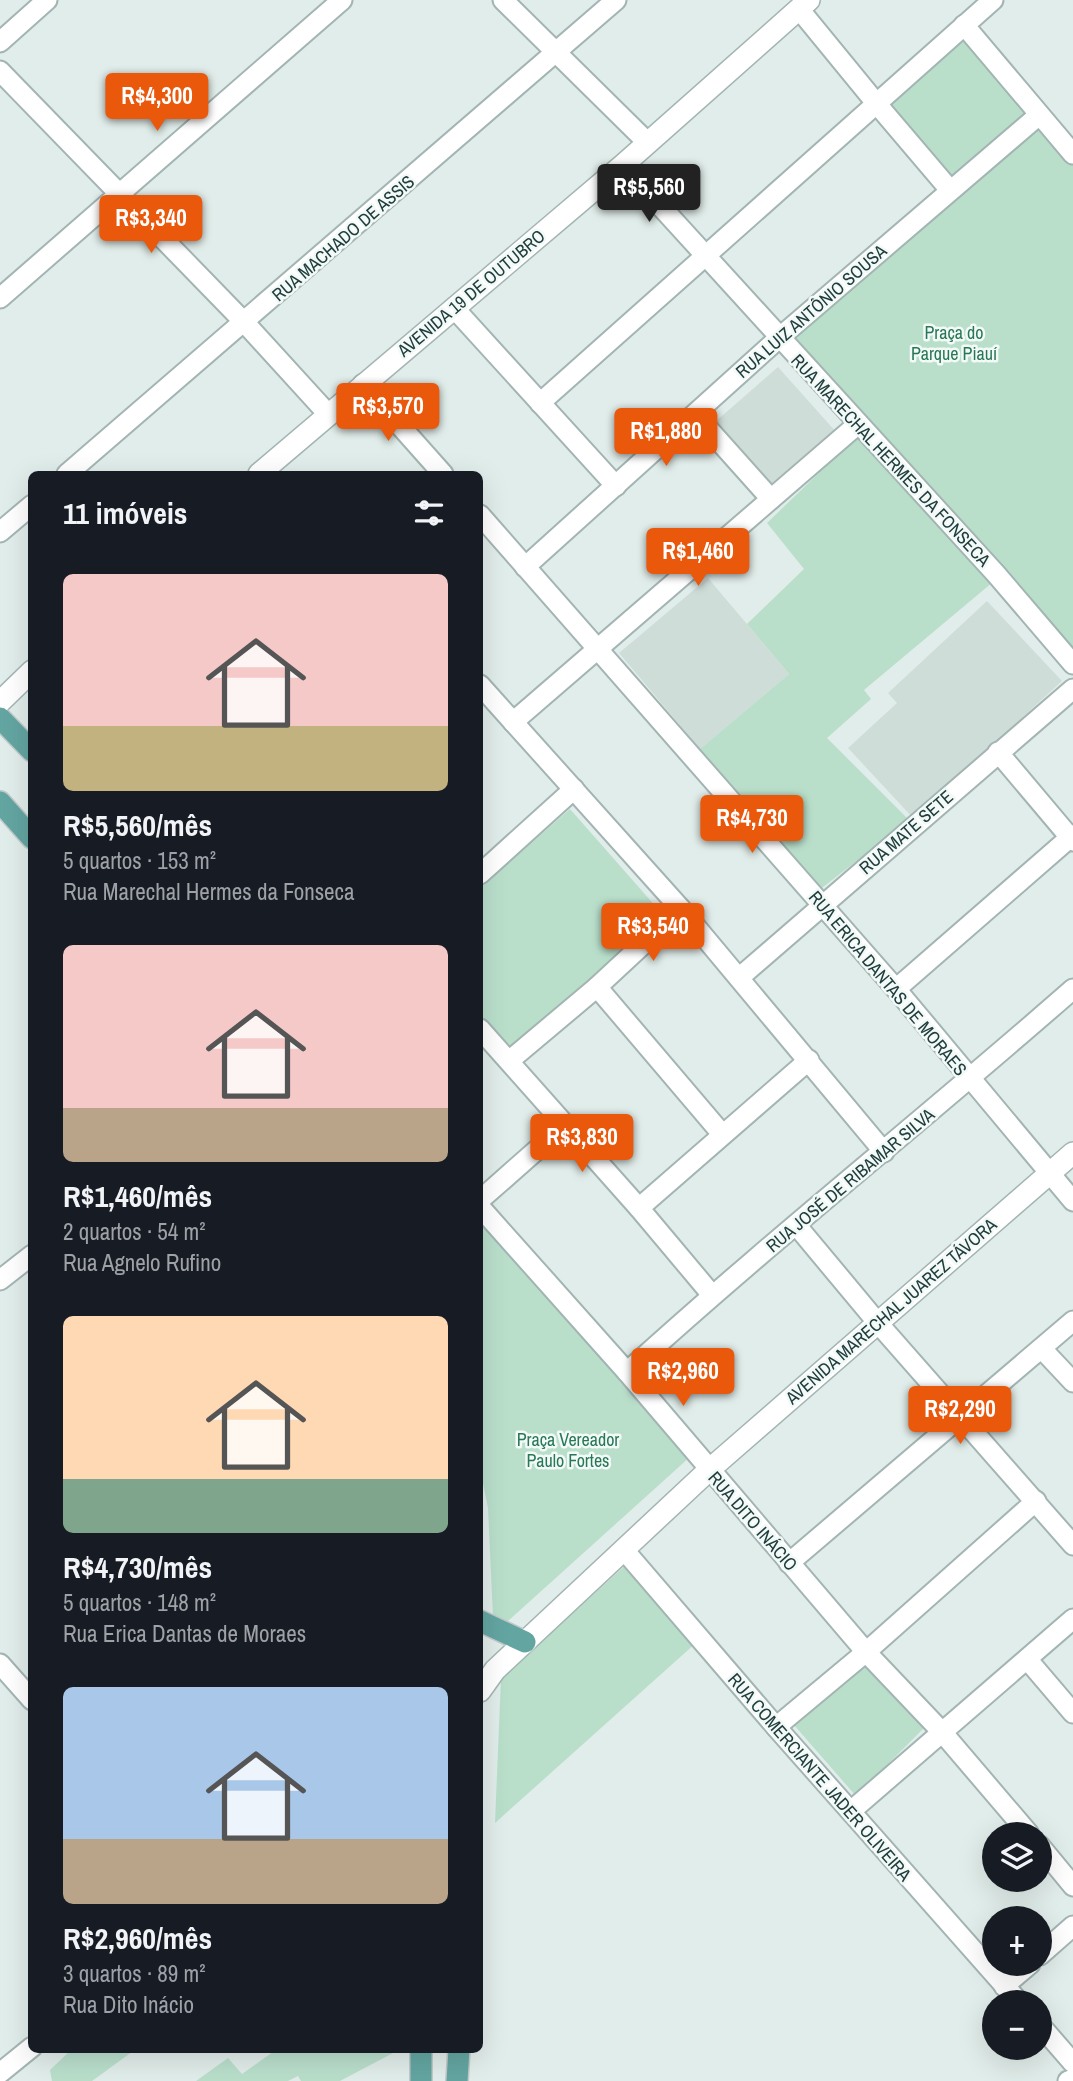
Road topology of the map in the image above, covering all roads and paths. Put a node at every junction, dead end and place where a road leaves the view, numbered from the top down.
1 (47, 0) edge
2 (342, 0) edge
3 (503, 0) edge
4 (617, 0) edge
5 (993, 0) edge
6 (804, 4) edge
7 (964, 25) junction
8 (0, 42) edge
9 (556, 53) junction
10 (0, 71) edge
11 (876, 103) junction
12 (1039, 115) junction
13 (648, 143) junction
14 (1073, 154) edge
15 (623, 165) junction
16 (950, 190) junction
17 (118, 193) junction
18 (705, 255) junction
19 (0, 298) edge
20 (454, 308) junction
21 (245, 323) junction
22 (779, 338) junction
23 (363, 384) junction
24 (540, 403) junction
25 (328, 414) junction
26 (695, 414) junction
27 (858, 424) junction
28 (72, 471) edge
29 (262, 471) edge
30 (440, 471) edge
31 (616, 486) junction
32 (771, 499) junction
33 (28, 508) edge
34 (483, 518) edge
35 (0, 532) edge
36 (525, 566) junction
37 (597, 649) junction
38 (1073, 664) edge
39 (28, 681) edge
40 (483, 688) edge
41 (1073, 689) edge
42 (0, 702) edge
43 (0, 718) edge
44 (513, 722) junction
45 (28, 747) edge
46 (998, 752) junction
47 (574, 789) junction
48 (0, 802) edge
49 (28, 834) edge
50 (1072, 838) edge
51 (483, 867) edge
52 (823, 906) junction
53 (681, 909) junction
54 (740, 977) junction
55 (597, 987) junction
56 (896, 989) junction
57 (1073, 989) edge
58 (483, 1032) edge
59 (808, 1060) junction
60 (509, 1061) junction
61 (970, 1080) junction
62 (565, 1125) junction
63 (722, 1134) junction
64 (884, 1152) junction
65 (1073, 1153) edge
66 (1049, 1174) junction
67 (483, 1197) edge
68 (1073, 1201) edge
69 (639, 1208) junction
70 (483, 1210) edge
71 (797, 1226) junction
72 (28, 1258) edge
73 (0, 1280) edge
74 (712, 1295) junction
75 (1073, 1321) edge
76 (877, 1322) junction
77 (1042, 1349) junction
78 (627, 1372) junction
79 (1073, 1382) edge
80 (962, 1418) junction
81 (709, 1469) junction
82 (1036, 1502) junction
83 (1073, 1545) edge
84 (624, 1550) junction
85 (789, 1563) junction
86 (1073, 1619) edge
87 (483, 1622) edge
88 (525, 1642) junction
89 (866, 1652) junction
90 (1027, 1659) junction
91 (0, 1664) edge
92 (487, 1671) edge
93 (28, 1696) edge
94 (1073, 1713) edge
95 (776, 1727) junction
96 (942, 1732) junction
97 (851, 1811) junction
98 (1019, 1822) edge
99 (1052, 1861) edge
100 (1073, 1886) edge
101 (1073, 1926) edge
102 (1052, 1944) edge
103 (1016, 1976) edge
104 (1004, 1986) junction
105 (1008, 1990) edge
106 (1052, 2039) edge
107 (28, 2050) edge
108 (421, 2053) edge
109 (459, 2053) edge
110 (1073, 2063) edge
111 (0, 2073) edge
112 (1073, 2079) edge
113 (421, 2081) edge
114 (457, 2081) edge
115 (1068, 2081) edge

1 - 8 street
2 - 17 street
3 - 9 street
4 - 9 street, RUA MACHADO DE ASSIS
5 - 7 street
6 - 11 street
6 - 13 street, AVENIDA 19 DE OUTUBRO
7 - 11 street
7 - 12 street
9 - 13 street
9 - 21 street, RUA MACHADO DE ASSIS
10 - 17 street
11 - 16 street
11 - 18 street
12 - 14 street
12 - 16 street, RUA LUIZ ANTÔNIO SOUSA
13 - 15 street, AVENIDA 19 DE OUTUBRO
15 - 18 street, RUA MARECHAL HERMES DA FONSECA
15 - 20 street, AVENIDA 19 DE OUTUBRO
16 - 22 street, RUA LUIZ ANTÔNIO SOUSA
17 - 19 street
17 - 21 street
18 - 22 street, RUA MARECHAL HERMES DA FONSECA
18 - 24 street
20 - 23 street, AVENIDA 19 DE OUTUBRO
20 - 24 street
21 - 25 street
21 - 28 street, RUA MACHADO DE ASSIS
22 - 26 street, RUA LUIZ ANTÔNIO SOUSA
22 - 27 street, RUA MARECHAL HERMES DA FONSECA
23 - 25 street, AVENIDA 19 DE OUTUBRO
23 - 30 street
24 - 31 street
25 - 29 street, AVENIDA 19 DE OUTUBRO
26 - 31 street, RUA LUIZ ANTÔNIO SOUSA
26 - 32 street
27 - 32 street
27 - 38 street, RUA MARECHAL HERMES DA FONSECA
31 - 36 street, RUA LUIZ ANTÔNIO SOUSA
32 - 37 street
33 - 35 street
34 - 36 street, RUA ERICA DANTAS DE MORAES
36 - 37 street, RUA ERICA DANTAS DE MORAES
37 - 44 street
37 - 52 street, RUA ERICA DANTAS DE MORAES
39 - 42 street
40 - 44 street
41 - 46 street, RUA MATE SETE
43 - 45 main road
44 - 47 street
46 - 50 street
46 - 52 street, RUA MATE SETE
47 - 51 street
47 - 53 street
48 - 49 main road
50 - 56 street
52 - 54 street, RUA MATE SETE
52 - 56 street, RUA ERICA DANTAS DE MORAES
53 - 54 street
53 - 55 street
54 - 59 street
55 - 60 street
55 - 63 street
56 - 61 street, RUA ERICA DANTAS DE MORAES
57 - 61 street, RUA JOSÉ DE RIBAMAR SILVA
58 - 60 street
59 - 63 street
59 - 64 street
60 - 62 street
61 - 64 street, RUA JOSÉ DE RIBAMAR SILVA
61 - 66 street, RUA ERICA DANTAS DE MORAES
62 - 67 street
62 - 69 street
63 - 69 street
64 - 71 street, RUA JOSÉ DE RIBAMAR SILVA
65 - 66 street, AVENIDA MARECHAL JUAREZ TÁVORA
66 - 68 street, RUA ERICA DANTAS DE MORAES
66 - 76 street, AVENIDA MARECHAL JUAREZ TÁVORA
69 - 74 street
70 - 78 street, RUA DITO INÁCIO
71 - 74 street, RUA JOSÉ DE RIBAMAR SILVA
71 - 76 street
72 - 73 street
74 - 78 street, RUA JOSÉ DE RIBAMAR SILVA
75 - 77 street
76 - 80 street
76 - 81 street, AVENIDA MARECHAL JUAREZ TÁVORA
77 - 79 street
77 - 80 street
78 - 81 street, RUA DITO INÁCIO
80 - 82 street
80 - 85 street
81 - 84 street, AVENIDA MARECHAL JUAREZ TÁVORA
81 - 85 street, RUA DITO INÁCIO
82 - 83 street
82 - 89 street
84 - 88 street, AVENIDA MARECHAL JUAREZ TÁVORA
84 - 95 street, RUA COMERCIANTE JADER OLIVEIRA
85 - 89 street, RUA DITO INÁCIO
86 - 90 street
87 - 88 main road
88 - 92 street, AVENIDA MARECHAL JUAREZ TÁVORA
89 - 95 street
89 - 96 street, RUA DITO INÁCIO
90 - 94 street
90 - 96 street
91 - 93 street
95 - 97 street, RUA COMERCIANTE JADER OLIVEIRA
96 - 97 street
96 - 98 street, RUA DITO INÁCIO
97 - 104 street, RUA COMERCIANTE JADER OLIVEIRA
99 - 100 street
101 - 102 street
103 - 104 street
104 - 105 street, RUA COMERCIANTE JADER OLIVEIRA
106 - 110 street
107 - 111 street
108 - 113 main road
109 - 114 main road
112 - 115 street

